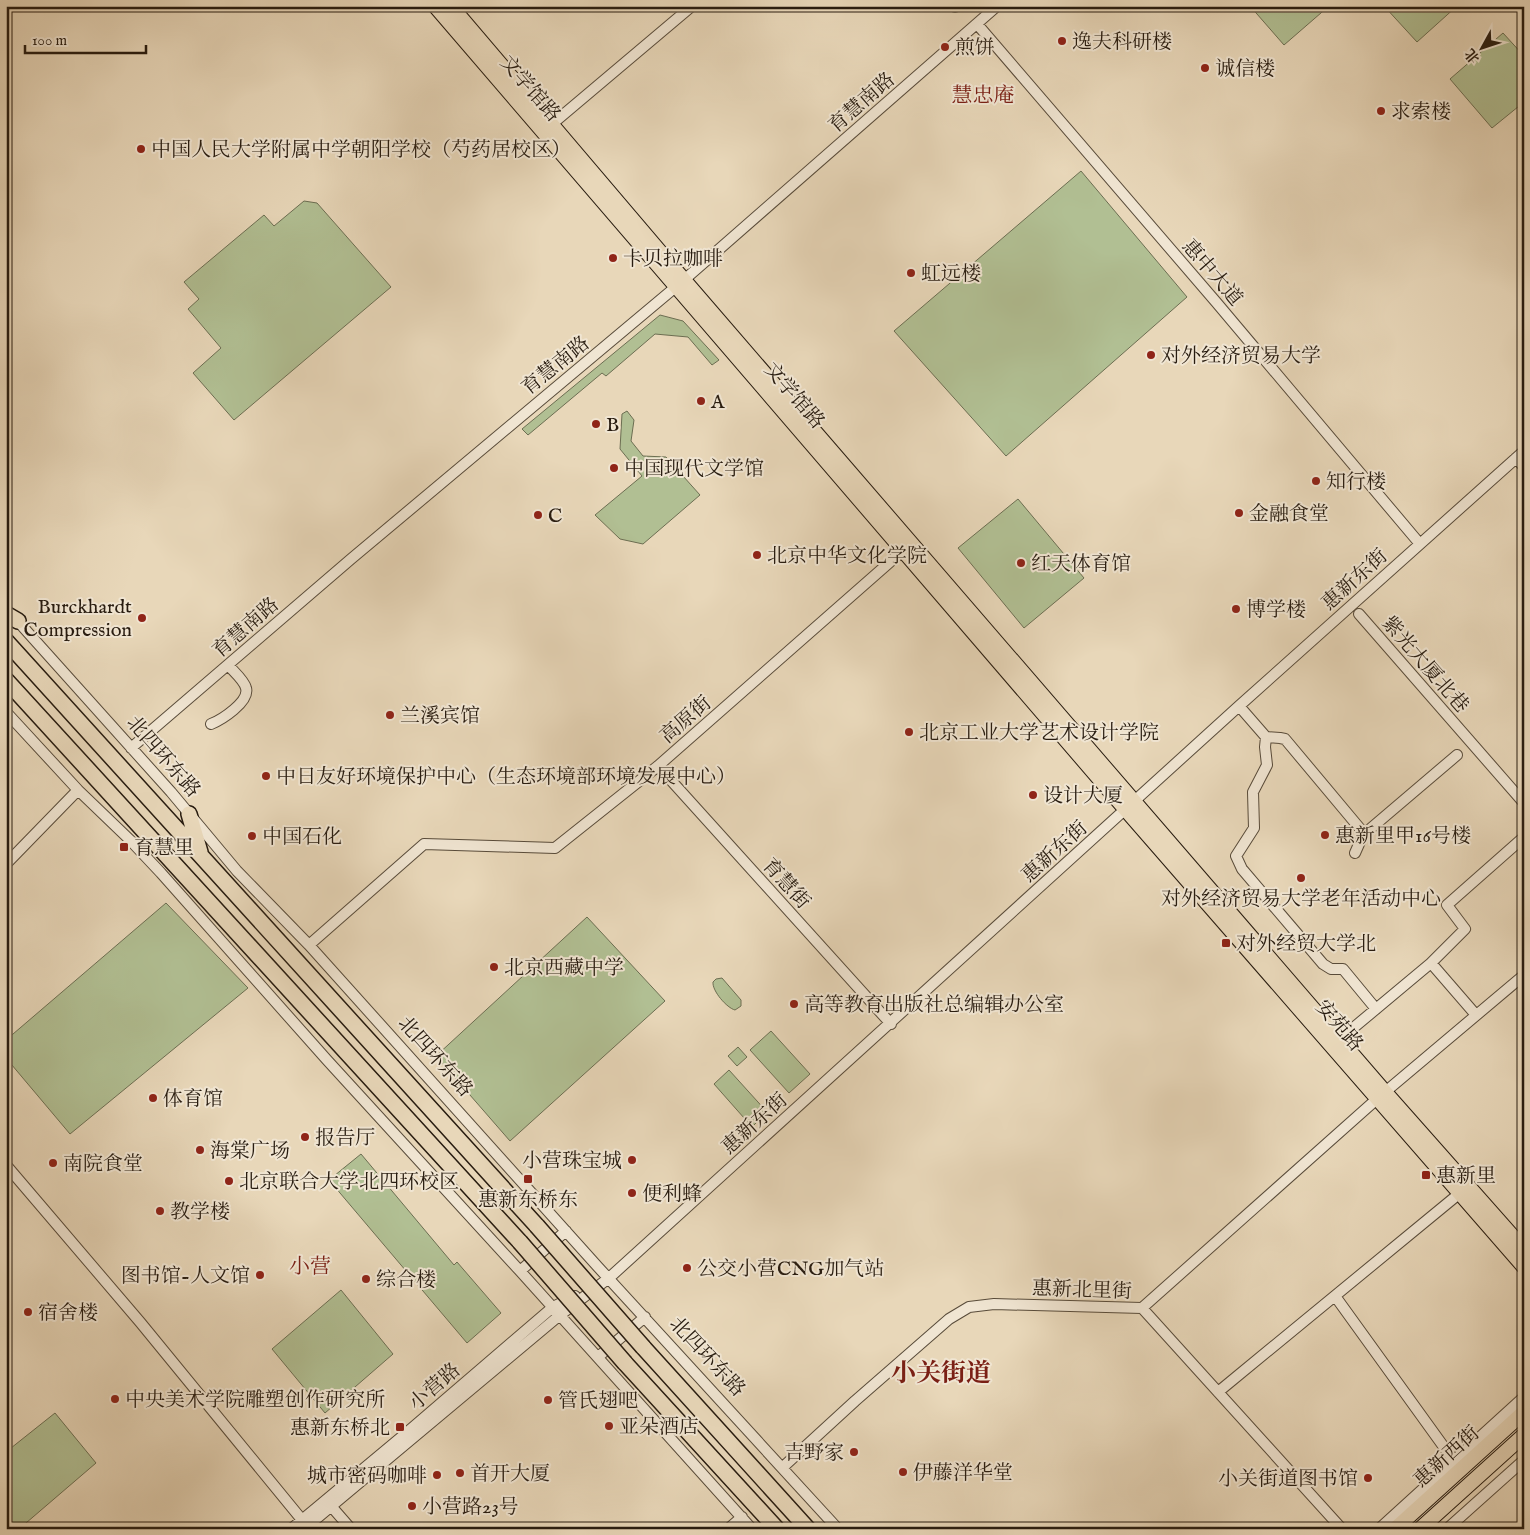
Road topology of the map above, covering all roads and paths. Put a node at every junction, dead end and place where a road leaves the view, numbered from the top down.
1 (435, 6) edge
2 (451, 6) edge
3 (692, 6) edge
4 (997, 6) edge
5 (977, 24) junction
6 (552, 125) junction
7 (680, 283) junction
8 (1520, 454) edge
9 (1524, 467) edge
10 (1420, 544) junction
11 (907, 547) junction
12 (6, 608) edge
13 (1359, 614) dead end
14 (12, 618) edge
15 (6, 640) edge
16 (228, 666) junction
17 (6, 680) edge
18 (1239, 706) junction
19 (6, 712) edge
20 (211, 724) dead end
21 (1266, 737) junction
22 (131, 748) junction
23 (1457, 755) dead end
24 (658, 766) junction
25 (78, 790) junction
26 (1524, 803) edge
27 (1130, 805) junction
28 (189, 814) junction
29 (1363, 835) junction
30 (1524, 837) edge
31 (1355, 853) dead end
32 (201, 855) junction
33 (6, 864) edge
34 (310, 945) junction
35 (1431, 963) junction
36 (1522, 980) edge
37 (1376, 1009) junction
38 (1476, 1015) junction
39 (891, 1024) junction
40 (1340, 1039) junction
41 (1382, 1095) junction
42 (6, 1165) edge
43 (1460, 1194) junction
44 (566, 1231) junction
45 (1524, 1249) edge
46 (1524, 1267) edge
47 (520, 1271) junction
48 (609, 1278) junction
49 (1334, 1296) junction
50 (1142, 1308) junction
51 (556, 1311) junction
52 (644, 1317) junction
53 (598, 1357) junction
54 (1218, 1392) junction
55 (1524, 1397) edge
56 (1524, 1412) edge
57 (1524, 1435) edge
58 (1524, 1460) edge
59 (1454, 1461) junction
60 (783, 1468) junction
61 (317, 1506) junction
62 (331, 1506) junction
63 (742, 1517) junction
64 (304, 1525) edge
65 (290, 1529) edge
66 (351, 1529) edge
67 (728, 1529) edge
68 (752, 1529) edge
69 (778, 1529) edge
70 (808, 1529) edge
71 (838, 1529) edge
72 (1342, 1529) edge
73 (1379, 1529) edge
74 (1395, 1529) edge
75 (1420, 1529) edge
76 (1447, 1529) edge

1 - 7 main road, 文学馆路
2 - 6 main road, 文学馆路
3 - 6 street
4 - 5 street, 育慧南路
5 - 7 street, 育慧南路
5 - 10 street, 惠中大道
6 - 7 main road, 文学馆路
7 - 11 main road, 文学馆路
7 - 16 street, 育慧南路
8 - 9 street
8 - 10 street, 惠新东街
10 - 18 street, 惠新东街
11 - 24 street, 高原街
11 - 27 main road, 文学馆路
12 - 14 street, 北四环东路
13 - 26 street, 紫光大厦北巷
14 - 22 street, 北四环东路
15 - 32 highway, 北四环东路
16 - 20 street
16 - 22 street, 育慧南路
17 - 69 highway, bridge
18 - 21 street
18 - 27 street, 惠新东街
19 - 25 street
21 - 29 street
21 - 37 street
22 - 28 street, 北四环东路
23 - 29 street
24 - 34 street, 高原街
24 - 39 street, 育慧街
25 - 33 street
25 - 47 street
27 - 39 street, 惠新东街
27 - 40 main road, 安苑路
27 - 41 main road, 安苑路
28 - 32 highway
28 - 34 street, 北四环东路
29 - 31 street
30 - 35 street
32 - 70 highway, 北四环东路, bridge
34 - 44 street, 北四环东路
35 - 37 street
35 - 38 street
36 - 38 street
37 - 40 street
38 - 41 street
39 - 48 street, 惠新东街
40 - 41 main road, 安苑路
41 - 43 main road, 安苑路
41 - 45 main road, 安苑路
41 - 50 street
42 - 64 street
43 - 46 main road, 安苑路
43 - 49 street
44 - 47 street
44 - 48 street, 北四环东路
47 - 51 street
48 - 51 street, 惠新东街
48 - 52 street, 北四环东路
49 - 54 street
49 - 59 street
50 - 54 street, 惠新北里街
50 - 60 street, 惠新北里街
51 - 53 street
51 - 61 street, 小营路
51 - 62 street, 小营路
52 - 53 street
52 - 60 street, 北四环东路
53 - 63 street
54 - 72 street, 惠新北里街
55 - 59 street
56 - 74 main road, 惠新西街
57 - 75 main road, 惠新西街
58 - 76 street
59 - 73 street
60 - 71 street, 北四环东路
61 - 62 street
61 - 64 street, 小营路
62 - 64 street, 小营路
62 - 66 street
63 - 67 street
63 - 68 street
64 - 65 street, 小营路

